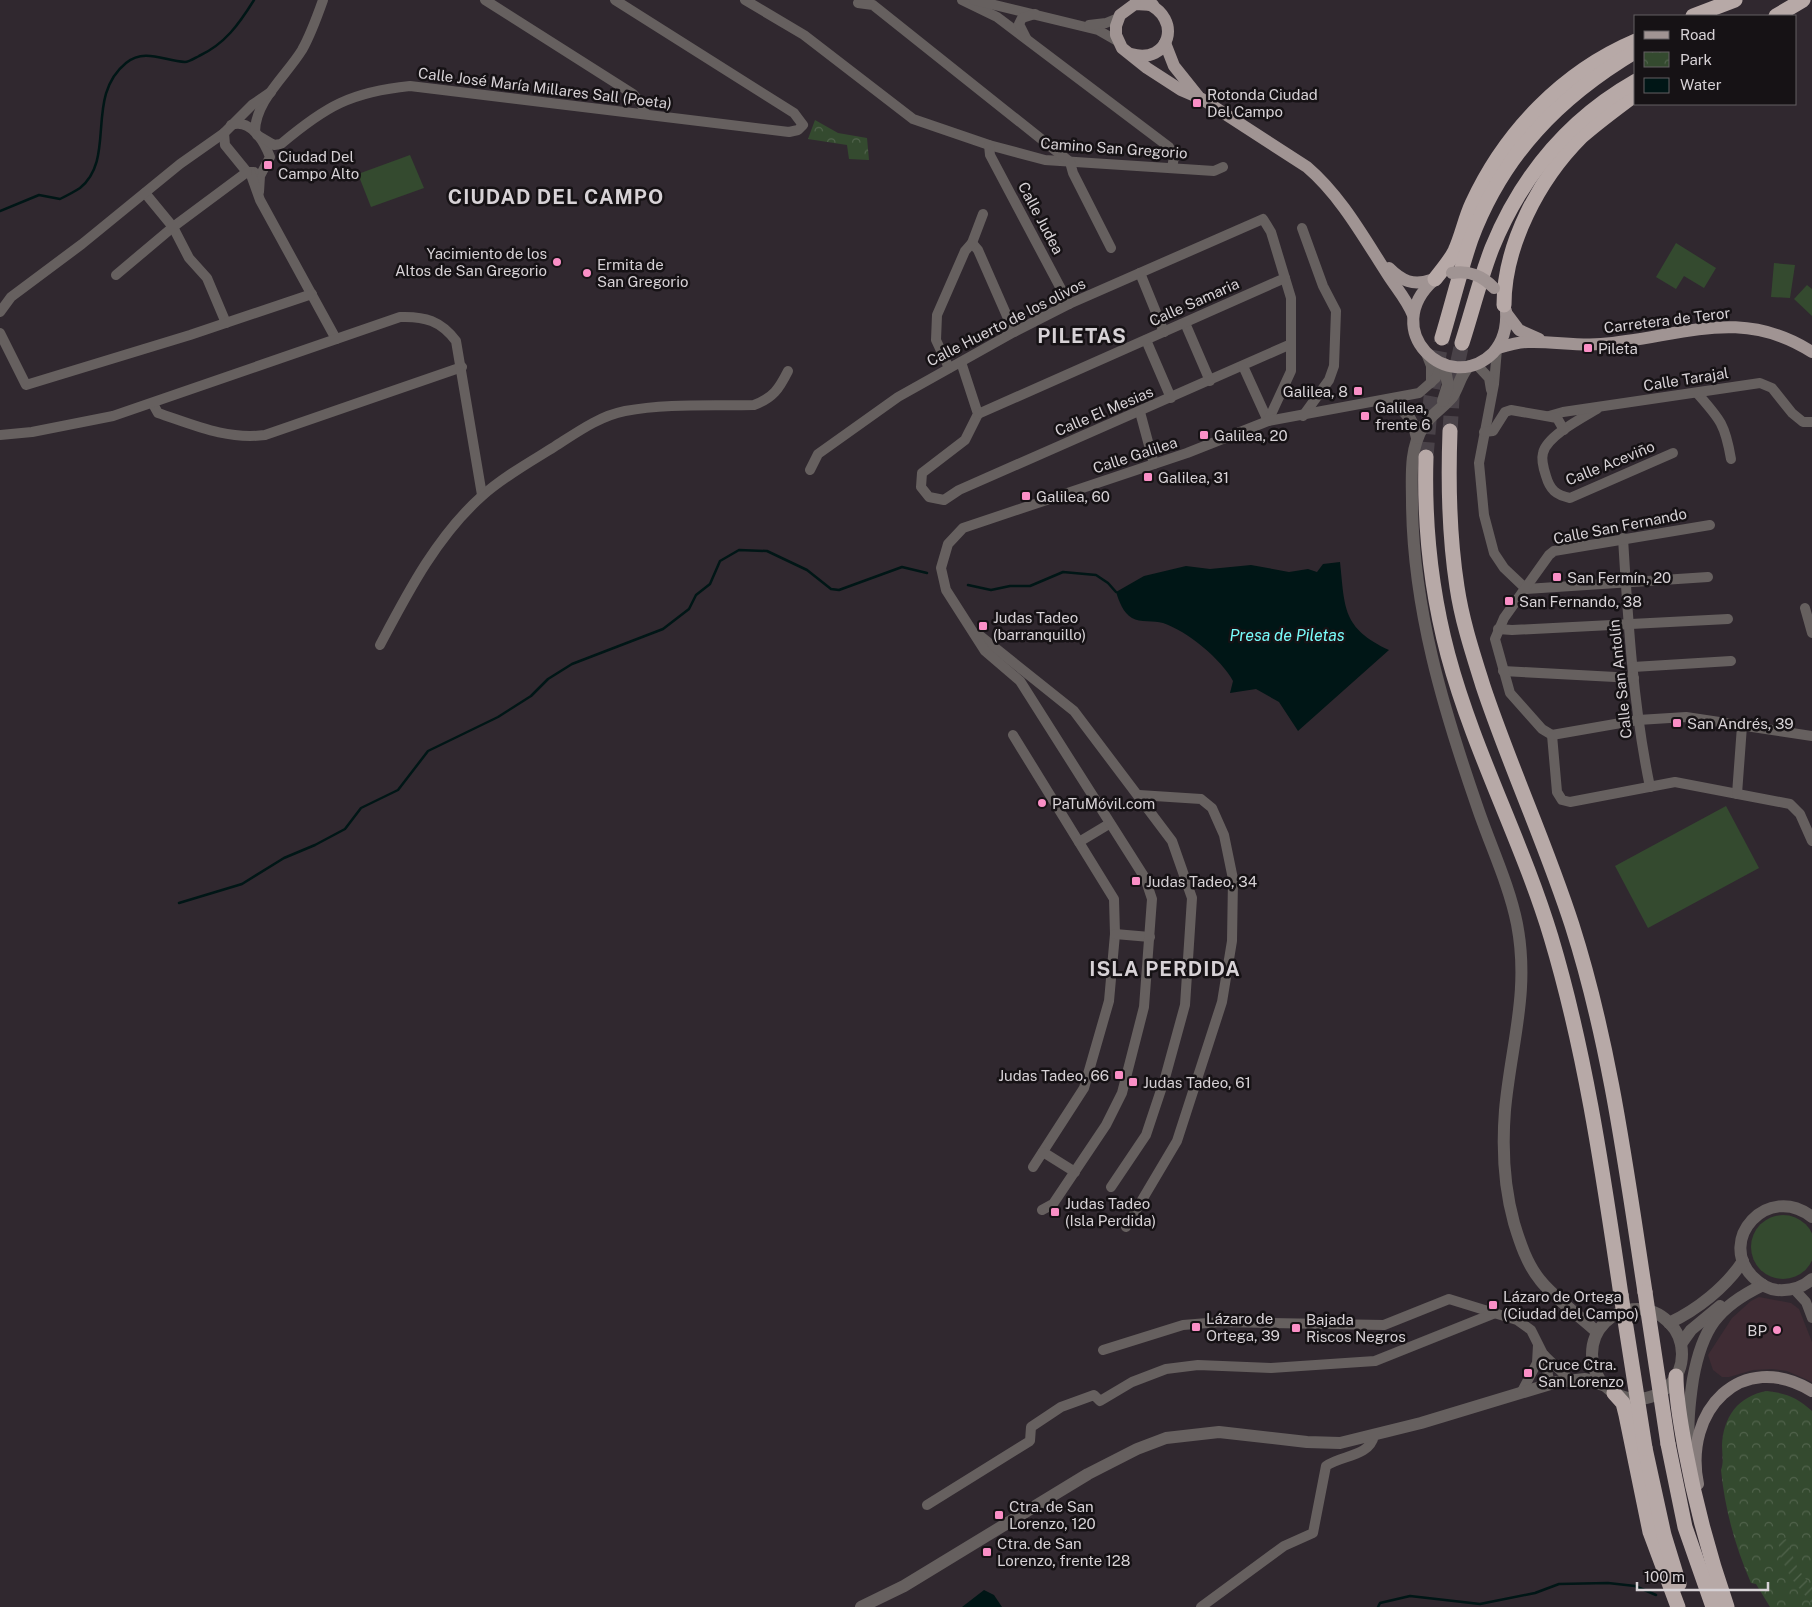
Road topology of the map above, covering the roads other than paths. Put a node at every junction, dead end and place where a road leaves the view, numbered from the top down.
1 (323, 0) edge
2 (485, 0) edge
3 (615, 0) edge
4 (745, 0) edge
5 (962, 0) edge
6 (974, 0) edge
7 (1117, 0) edge
8 (1139, 0) edge
9 (1735, 0) edge
10 (1745, 0) edge
11 (1803, 0) edge
12 (858, 3) dead end
13 (995, 3) edge
14 (1152, 5) junction
15 (1036, 14) junction
16 (1696, 15) edge
17 (1712, 15) edge
18 (1778, 15) edge
19 (1119, 16) junction
20 (1080, 25) junction
21 (1026, 38) junction
22 (1634, 41) edge
23 (1119, 42) junction
24 (1165, 43) junction
25 (1634, 52) edge
26 (1131, 54) junction
27 (1634, 82) edge
28 (271, 92) junction
29 (1634, 96) edge
30 (1202, 99) junction
31 (645, 114) junction
32 (228, 129) junction
33 (256, 134) junction
34 (293, 134) junction
35 (1034, 134) junction
36 (989, 145) junction
37 (1030, 157) junction
38 (1070, 162) junction
39 (266, 164) junction
40 (1223, 167) dead end
41 (1172, 168) junction
42 (249, 172) junction
43 (144, 193) junction
44 (260, 200) junction
45 (983, 214) dead end
46 (173, 227) junction
47 (1302, 228) dead end
48 (972, 243) junction
49 (1111, 248) dead end
50 (1380, 260) junction
51 (1140, 273) junction
52 (116, 275) dead end
53 (1285, 278) junction
54 (1434, 279) junction
55 (312, 294) junction
56 (1069, 304) junction
57 (1505, 308) junction
58 (0, 312) edge
59 (1413, 315) junction
60 (226, 323) junction
61 (1185, 323) junction
62 (0, 332) edge
63 (1014, 332) junction
64 (1164, 332) junction
65 (1442, 338) tunnel mouth
66 (336, 339) junction
67 (1146, 340) junction
68 (1462, 343) tunnel mouth
69 (1551, 343) junction
70 (1291, 344) junction
71 (1497, 348) junction
72 (1425, 351) junction
73 (1812, 352) edge
74 (961, 362) junction
75 (1443, 364) junction
76 (1473, 365) junction
77 (1243, 366) junction
78 (462, 367) junction
79 (949, 368) junction
80 (788, 372) dead end
81 (1210, 381) junction
82 (1431, 383) junction
83 (1697, 392) junction
84 (1171, 398) junction
85 (1388, 400) junction
86 (1491, 400) junction
87 (153, 404) junction
88 (1440, 407) junction
89 (1600, 407) junction
90 (1140, 412) junction
91 (978, 414) junction
92 (1303, 416) junction
93 (1549, 416) junction
94 (1268, 421) junction
95 (1812, 422) edge
96 (1564, 430) junction
97 (1450, 431) tunnel mouth
98 (1484, 432) junction
99 (0, 435) edge
100 (1417, 438) junction
101 (1673, 453) dead end
102 (1426, 457) tunnel mouth
103 (1731, 459) dead end
104 (1154, 464) junction
105 (810, 470) dead end
106 (482, 496) junction
107 (1710, 525) dead end
108 (1623, 538) junction
109 (1708, 577) dead end
110 (1625, 582) junction
111 (1526, 589) junction
112 (1806, 608) dead end
113 (1728, 619) dead end
114 (1628, 626) junction
115 (1498, 629) junction
116 (974, 631) junction
117 (1812, 633) edge
118 (380, 645) dead end
119 (1731, 661) dead end
120 (1503, 671) junction
121 (1634, 673) junction
122 (1638, 720) junction
123 (1742, 726) junction
124 (1013, 735) dead end
125 (1552, 735) junction
126 (1812, 736) edge
127 (1650, 787) junction
128 (1737, 794) junction
129 (1139, 795) junction
130 (1109, 824) junction
131 (1812, 841) edge
132 (1079, 842) junction
133 (1115, 934) junction
134 (1150, 937) junction
135 (1043, 1152) junction
136 (1033, 1167) dead end
137 (1075, 1172) junction
138 (1111, 1188) dead end
139 (1042, 1210) dead end
140 (1810, 1213) edge
141 (1126, 1227) dead end
142 (1743, 1261) junction
143 (1810, 1281) edge
144 (1761, 1284) junction
145 (1794, 1289) junction
146 (1806, 1302) junction
147 (1572, 1309) junction
148 (1496, 1313) junction
149 (1614, 1315) junction
150 (1812, 1318) edge
151 (1669, 1323) junction
152 (1597, 1332) junction
153 (1538, 1344) junction
154 (1681, 1344) junction
155 (1103, 1350) dead end
156 (1544, 1354) junction
157 (1592, 1355) junction
158 (1676, 1376) junction
159 (1558, 1381) junction
160 (1610, 1390) junction
161 (1812, 1391) edge
162 (1521, 1393) junction
163 (1374, 1436) junction
164 (1697, 1480) junction
165 (927, 1505) dead end
166 (1706, 1543) junction
167 (861, 1607) edge
168 (1200, 1607) edge
169 (1678, 1607) edge
170 (1688, 1607) edge
171 (1713, 1607) edge
172 (1727, 1607) edge

1 - 28 street
2 - 31 street
3 - 31 street, Calle José María Millares Sall (Poeta)
4 - 36 street, Camino San Gregorio
5 - 21 street
6 - 13 street
7 - 19 main road
8 - 14 main road
9 - 16 highway
10 - 17 highway
11 - 18 highway
12 - 35 street
13 - 15 street
14 - 19 main road
14 - 24 main road
15 - 20 street
15 - 21 street
19 - 20 street
19 - 23 main road
20 - 23 street
21 - 41 street
22 - 54 highway
23 - 26 main road
24 - 26 main road
24 - 30 main road
25 - 65 highway
26 - 30 main road
27 - 68 highway
28 - 32 street
28 - 33 street
29 - 57 highway
30 - 50 main road
31 - 34 street, Calle José María Millares Sall (Poeta)
32 - 33 street
32 - 42 street
32 - 43 street
33 - 34 street, Calle José María Millares Sall (Poeta)
33 - 39 street
34 - 39 street, Calle José María Millares Sall (Poeta)
35 - 37 street
35 - 38 street
36 - 37 street, Camino San Gregorio
36 - 56 street, Calle Judea
37 - 38 street, Camino San Gregorio
38 - 41 street, Camino San Gregorio
38 - 49 street
39 - 42 street
39 - 44 street
40 - 41 street, Camino San Gregorio
42 - 44 street
42 - 46 street
43 - 46 street
43 - 58 street
44 - 55 street
45 - 48 street
46 - 52 street
46 - 60 street
47 - 92 street
48 - 63 street
48 - 79 street
50 - 54 main road
50 - 59 main road
51 - 53 street, Calle Huerto de los olivos
51 - 56 street, Calle Huerto de los olivos
51 - 64 street
53 - 61 street, Calle Samaria
53 - 70 street
54 - 57 main road, bridge
54 - 59 main road
55 - 60 street
55 - 66 street
56 - 63 street, Calle Huerto de los olivos
57 - 69 main road
57 - 71 main road
59 - 72 main road
60 - 62 street
61 - 64 street, Calle Samaria
61 - 81 street
63 - 74 street, Calle Huerto de los olivos
64 - 67 street, Calle Samaria
66 - 78 street
66 - 87 street
67 - 84 street
67 - 91 street, Calle Samaria
69 - 71 main road, Carretera de Teror
69 - 73 main road, Carretera de Teror
70 - 77 street, Calle El Mesias
70 - 94 street
71 - 76 main road
71 - 86 street
72 - 75 main road
72 - 82 street
74 - 79 street, Calle Huerto de los olivos
74 - 91 street
75 - 76 main road
75 - 82 street
75 - 88 street
76 - 86 street
76 - 88 street
77 - 81 street, Calle El Mesias
77 - 94 street
78 - 87 street
78 - 106 street
79 - 105 street, Calle Huerto de los olivos
80 - 106 street
81 - 84 street, Calle El Mesias
82 - 85 street, Calle Galilea
83 - 89 street, Calle Tarajal
83 - 95 street, Calle Tarajal
83 - 103 street
84 - 90 street, Calle El Mesias
85 - 92 street, Calle Galilea
85 - 100 street
86 - 98 street
87 - 99 street
88 - 100 street
89 - 93 street, Calle Tarajal
89 - 96 street, Calle Aceviño
90 - 91 street, Calle El Mesias
90 - 104 street
92 - 94 street, Calle Galilea
93 - 96 street
93 - 98 street, Calle Tarajal
94 - 104 street, Calle Galilea
96 - 101 street, Calle Aceviño
97 - 171 highway, bridge
98 - 111 street
100 - 147 street
102 - 170 highway, bridge
104 - 116 street, Calle Galilea
106 - 118 street
107 - 108 street, Calle San Fernando
108 - 110 street, Calle San Antolín
108 - 111 street, Calle San Fernando
109 - 110 street
110 - 111 street
110 - 114 street, Calle San Antolín
111 - 115 street, Calle San Fernando
112 - 117 street
113 - 114 street
114 - 115 street
114 - 121 street, Calle San Antolín
115 - 120 street
116 - 129 street
116 - 130 street
119 - 121 street
120 - 121 street
120 - 125 street
121 - 122 street, Calle San Antolín
122 - 123 street
122 - 125 street
122 - 127 street, Calle San Antolín
123 - 126 street
123 - 128 street
124 - 132 street
125 - 127 street
127 - 128 street
128 - 131 street
129 - 138 street
129 - 141 street
130 - 132 street
130 - 134 street
132 - 133 street
133 - 134 street
133 - 135 street
134 - 137 street
135 - 136 street
135 - 137 street
137 - 139 street
140 - 142 street
142 - 144 street
142 - 151 street
143 - 145 street
143 - 146 street
144 - 145 street
144 - 154 street
144 - 164 street
145 - 146 street
146 - 150 street
147 - 149 street
147 - 152 street
148 - 153 street
148 - 155 street
148 - 165 street
149 - 151 street
149 - 152 street
151 - 154 street
152 - 157 street
153 - 156 street
153 - 162 street
154 - 158 street
156 - 159 street
156 - 159 street
157 - 159 street
157 - 160 street
158 - 160 street
158 - 166 highway
159 - 160 street
159 - 162 street
160 - 169 highway
161 - 164 main road
162 - 163 street
163 - 167 street
163 - 168 street
164 - 166 main road
166 - 172 highway

